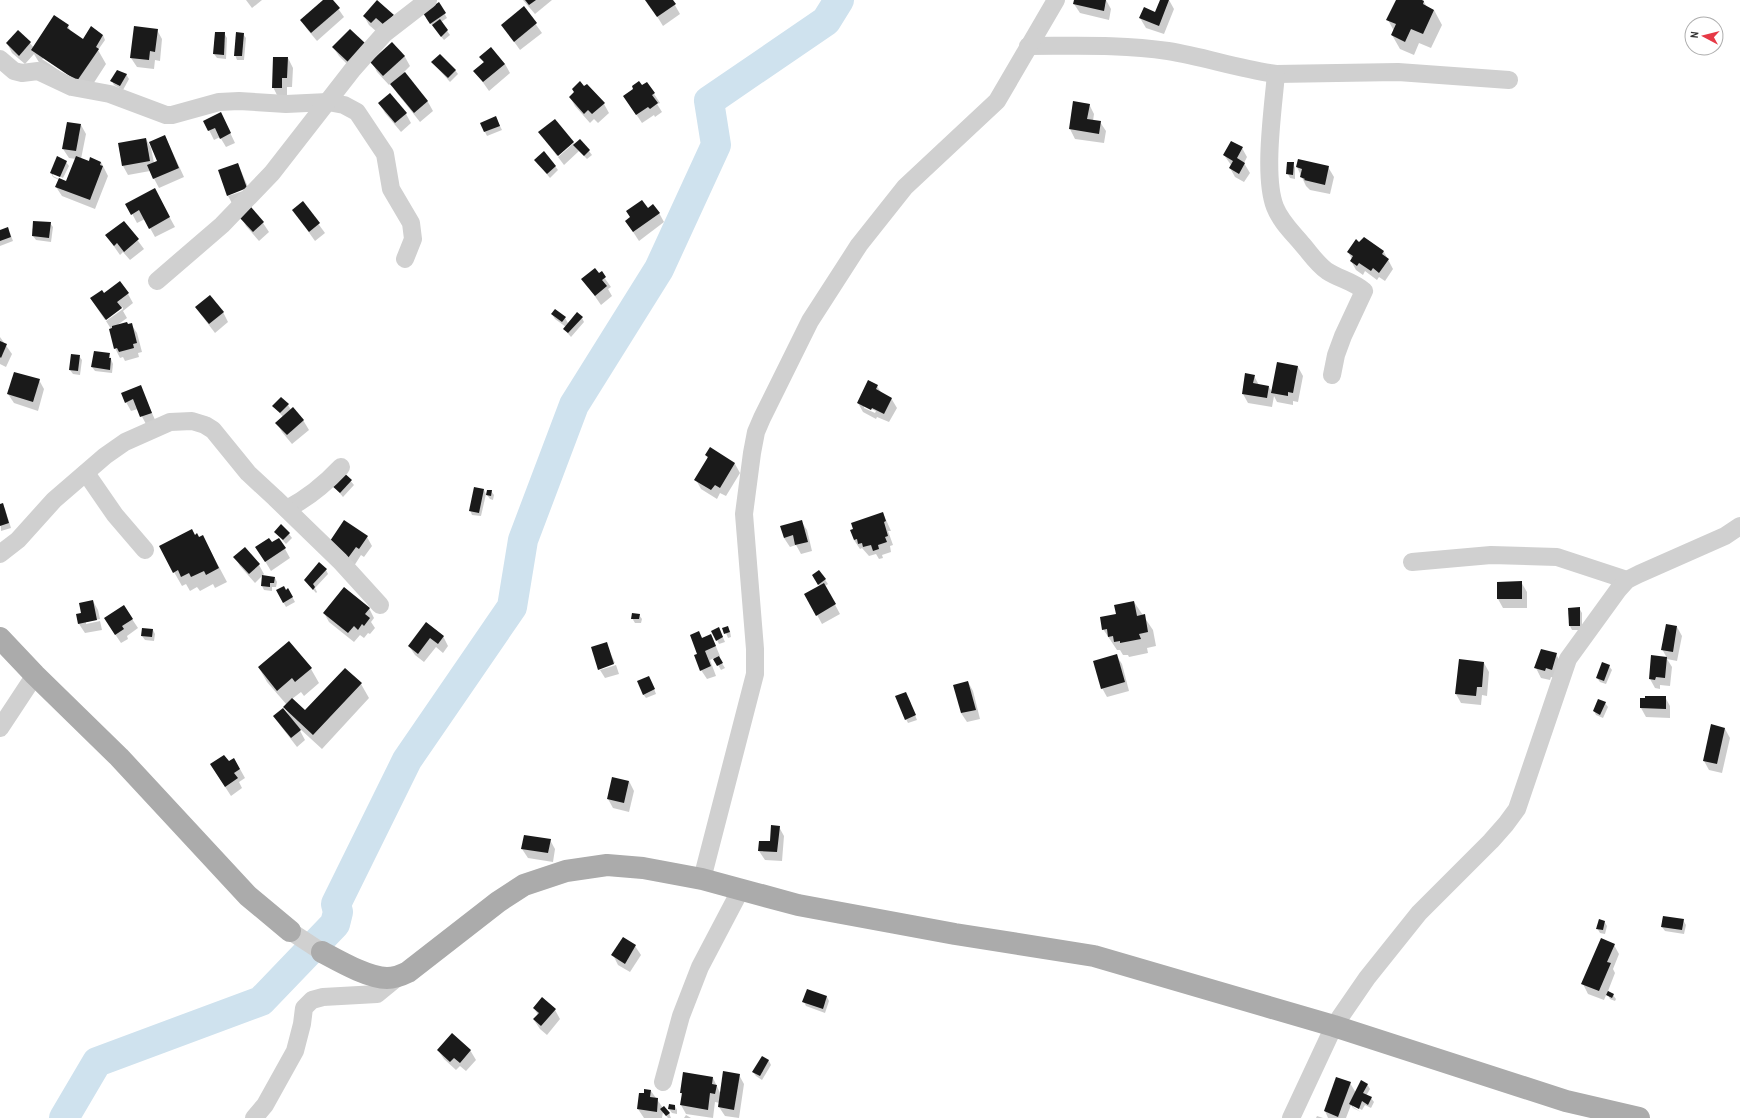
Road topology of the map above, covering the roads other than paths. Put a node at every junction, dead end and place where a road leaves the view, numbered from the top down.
1 (428, 0) edge
2 (1056, 0) edge
3 (1028, 46) junction
4 (0, 59) edge
5 (1276, 74) junction
6 (1509, 80) dead end
7 (328, 102) junction
8 (405, 259) dead end
9 (157, 281) dead end
10 (1332, 375) dead end
11 (341, 467) dead end
12 (86, 473) junction
13 (287, 509) junction
14 (1740, 526) edge
15 (146, 550) dead end
16 (0, 554) edge
17 (1412, 562) dead end
18 (1627, 580) junction
19 (380, 605) dead end
20 (0, 638) edge
21 (35, 675) junction
22 (0, 728) edge
23 (702, 879) junction
24 (741, 889) junction
25 (290, 931) joint
26 (322, 952) joint
27 (399, 976) junction
28 (1334, 1026) junction
29 (663, 1082) dead end
30 (254, 1118) edge
31 (1291, 1118) edge
32 (1639, 1118) edge

1 - 7 street
2 - 3 street
3 - 5 street
3 - 23 street
4 - 7 street
5 - 6 street
5 - 10 street
7 - 8 street
7 - 9 street
11 - 13 street
12 - 13 street
12 - 15 street
12 - 16 street
13 - 19 street
14 - 18 street
17 - 18 street
18 - 28 street
20 - 21 main road
21 - 22 street
21 - 25 main road
23 - 24 main road
23 - 27 main road
24 - 28 main road
24 - 29 street
25 - 26 street
26 - 27 main road
27 - 30 street
28 - 31 street
28 - 32 main road

